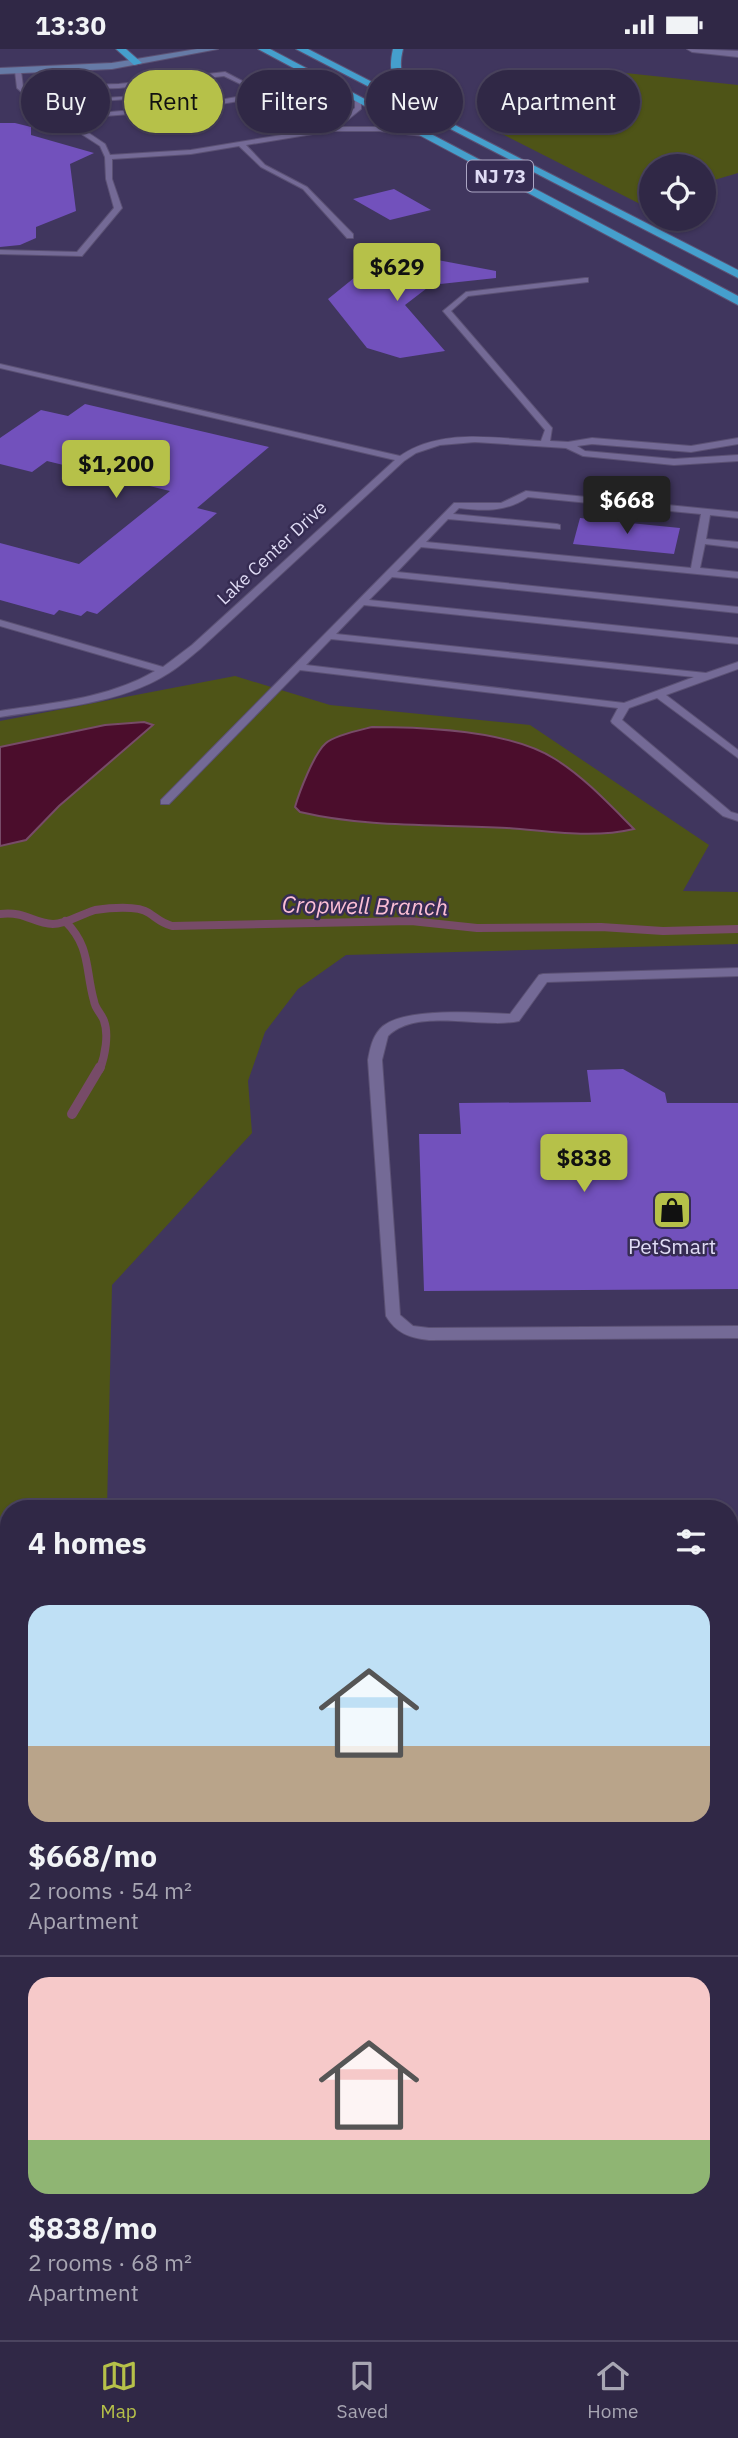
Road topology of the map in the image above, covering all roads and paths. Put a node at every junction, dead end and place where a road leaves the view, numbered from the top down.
1 (121, 49) edge
2 (213, 49) edge
3 (263, 49) edge
4 (301, 49) edge
5 (398, 49) edge
6 (692, 49) edge
7 (738, 54) edge
8 (137, 63) junction
9 (393, 70) edge
10 (0, 71) edge
11 (18, 71) junction
12 (366, 83) edge
13 (21, 84) edge
14 (358, 99) junction
15 (352, 113) edge
16 (352, 129) edge
17 (86, 133) edge
18 (309, 133) edge
19 (463, 133) edge
20 (423, 134) junction
21 (242, 145) junction
22 (108, 157) junction
23 (350, 236) dead end
24 (0, 252) edge
25 (738, 275) edge
26 (585, 280) dead end
27 (738, 301) edge
28 (0, 366) edge
29 (738, 441) edge
30 (545, 443) junction
31 (568, 445) junction
32 (738, 458) edge
33 (401, 459) junction
34 (706, 512) junction
35 (738, 515) edge
36 (445, 516) junction
37 (558, 527) dead end
38 (701, 541) junction
39 (419, 544) junction
40 (738, 545) edge
41 (695, 571) junction
42 (389, 574) junction
43 (738, 575) edge
44 (361, 602) junction
45 (738, 610) edge
46 (0, 623) edge
47 (327, 636) junction
48 (738, 641) edge
49 (738, 666) edge
50 (297, 667) junction
51 (165, 671) junction
52 (708, 676) junction
53 (659, 694) junction
54 (625, 706) junction
55 (0, 714) edge
56 (738, 755) edge
57 (165, 802) dead end
58 (738, 818) edge
59 (738, 972) edge
60 (738, 1332) edge

1 - 8 highway
2 - 8 street
3 - 14 highway, NJ 73
4 - 12 highway, NJ 73
5 - 9 highway
6 - 7 street
8 - 11 street
10 - 11 street
11 - 13 lane
14 - 15 lane
14 - 20 highway, NJ 73
16 - 20 lane
17 - 22 lane
18 - 21 lane
19 - 25 highway, NJ 73
20 - 27 highway, NJ 73
21 - 22 lane
21 - 23 lane
22 - 24 lane
26 - 30 lane
28 - 33 lane
29 - 31 lane, Lake Center Drive
30 - 31 lane, Lake Center Drive
30 - 33 lane, Lake Center Drive
31 - 32 lane, Lake Center Drive
33 - 51 lane, Lake Center Drive
34 - 35 lane
34 - 36 lane
34 - 38 lane
36 - 37 lane
36 - 39 lane
38 - 40 lane
38 - 41 lane
39 - 41 lane
39 - 42 lane
41 - 43 lane
42 - 44 lane
42 - 45 lane
44 - 47 lane
44 - 48 lane
46 - 51 lane
47 - 50 lane
47 - 52 lane
49 - 52 lane
50 - 54 lane
50 - 57 lane
51 - 55 lane, Lake Center Drive
52 - 53 lane
53 - 54 lane
53 - 56 lane
54 - 58 lane
59 - 60 lane

